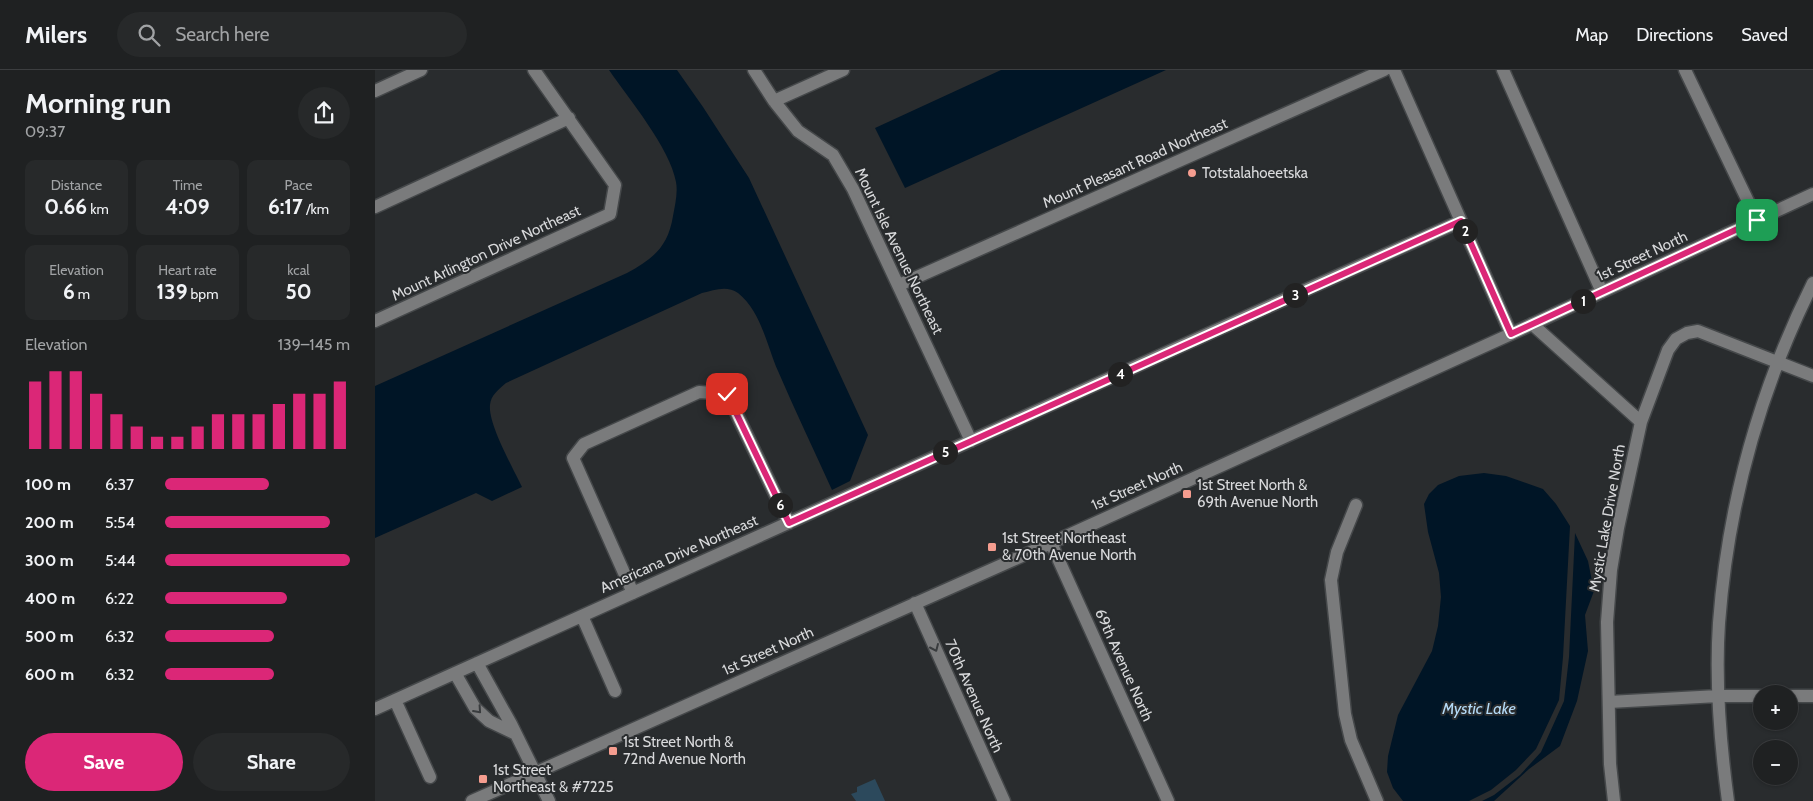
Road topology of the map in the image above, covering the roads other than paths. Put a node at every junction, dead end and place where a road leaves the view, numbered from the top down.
1 (421, 70) edge
2 (534, 70) edge
3 (754, 70) edge
4 (843, 70) edge
5 (1384, 70) edge
6 (1394, 70) edge
7 (1503, 70) edge
8 (1685, 70) edge
9 (375, 91) edge
10 (774, 101) junction
11 (569, 118) junction
12 (1813, 194) edge
13 (375, 207) edge
14 (1757, 220) junction
15 (1461, 221) junction
16 (1813, 283) edge
17 (899, 285) junction
18 (1602, 292) junction
19 (375, 321) edge
20 (1533, 324) junction
21 (1511, 334) junction
22 (1777, 362) junction
23 (1813, 376) edge
24 (1641, 422) junction
25 (971, 441) junction
26 (1356, 504) dead end
27 (789, 523) junction
28 (1051, 543) junction
29 (633, 593) junction
30 (915, 603) junction
31 (582, 616) junction
32 (477, 663) junction
33 (455, 673) junction
34 (615, 691) dead end
35 (1718, 696) junction
36 (1753, 696) edge
37 (1798, 696) edge
38 (1813, 696) edge
39 (395, 700) junction
40 (1609, 702) junction
41 (375, 709) edge
42 (514, 733) junction
43 (536, 772) junction
44 (430, 777) dead end
45 (472, 801) edge
46 (549, 801) edge
47 (1003, 801) edge
48 (1168, 801) edge
49 (1377, 801) edge
50 (1614, 801) edge
51 (1728, 801) edge

1 - 9 street
2 - 11 street
3 - 10 street, Mount Isle Avenue Northeast
4 - 10 street
5 - 17 street, Mount Pleasant Road Northeast
6 - 15 street
7 - 18 street
8 - 14 street
10 - 17 street, Mount Isle Avenue Northeast
11 - 13 street
11 - 19 street, Mount Arlington Drive Northeast
12 - 14 street, 1st Street North
14 - 18 street, 1st Street North
15 - 21 street
15 - 25 street, Americana Drive Northeast
16 - 22 street
17 - 25 street, Mount Isle Avenue Northeast
18 - 20 street, 1st Street North
20 - 21 street, 1st Street North
20 - 24 street
21 - 28 street, 1st Street North
22 - 23 street
22 - 24 street, Mystic Lake Drive North
22 - 35 street
24 - 40 street, Mystic Lake Drive North
25 - 27 street, Americana Drive Northeast
26 - 49 street
27 - 29 street, Americana Drive Northeast
27 - 29 street
28 - 30 street, 1st Street North
28 - 48 street, 69th Avenue North
29 - 31 street, Americana Drive Northeast
30 - 43 street, 1st Street North
30 -> 47 street, 70th Avenue North
31 - 32 street, Americana Drive Northeast
31 - 34 street
32 - 33 street, Americana Drive Northeast
32 - 42 street
33 - 39 street, Americana Drive Northeast
33 -> 42 street
35 - 36 street
35 - 40 street
35 - 51 street
37 - 38 street
39 - 41 street, Americana Drive Northeast
39 - 44 street
40 - 50 street, Mystic Lake Drive North
42 - 43 street
43 - 45 street, 1st Street North
43 - 46 street

